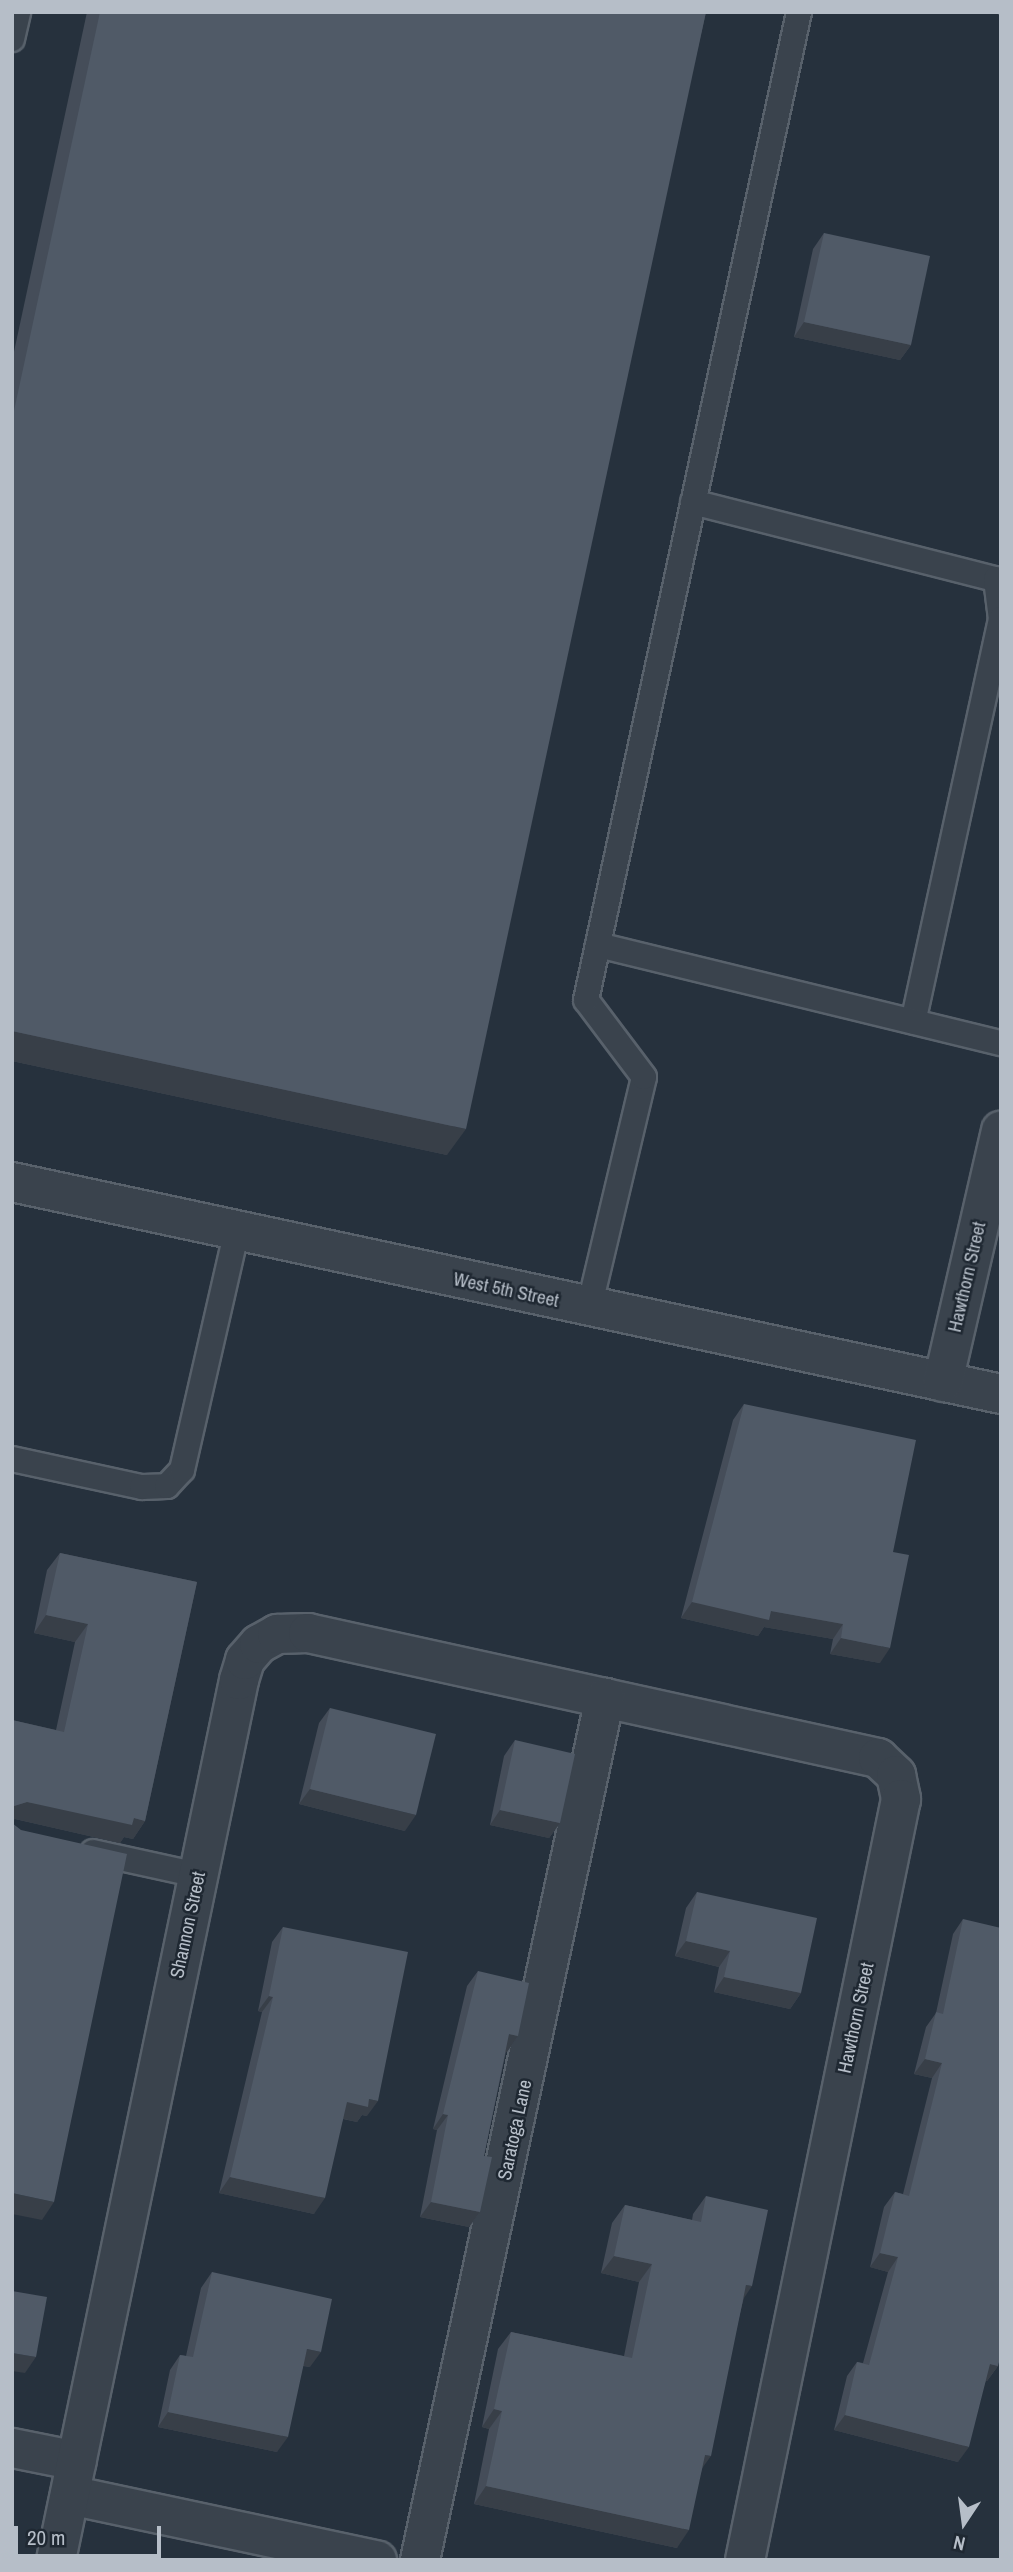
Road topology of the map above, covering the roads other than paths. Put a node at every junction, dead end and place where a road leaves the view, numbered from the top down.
1 (18, 12) edge
2 (799, 12) edge
3 (12, 39) edge
4 (693, 502) junction
5 (598, 946) junction
6 (913, 1021) junction
7 (1001, 1043) edge
8 (1001, 1131) edge
9 (12, 1182) edge
10 (237, 1230) junction
11 (589, 1308) junction
12 (943, 1382) junction
13 (1001, 1394) edge
14 (12, 1459) edge
15 (605, 1698) junction
16 (65, 1846) edge
17 (198, 1875) junction
18 (12, 2448) edge
19 (74, 2478) junction
20 (56, 2560) edge
21 (377, 2560) edge
22 (420, 2560) edge
23 (745, 2560) edge

1 - 3 lane
2 - 4 lane
4 - 5 lane
4 - 6 lane
5 - 6 lane
5 - 11 lane
6 - 7 lane
8 - 12 street, Hawthorn Street
9 - 10 street, West 5th Street
10 - 11 street, West 5th Street
10 - 14 lane
11 - 12 street, West 5th Street
12 - 13 street, West 5th Street
15 - 17 street, Shannon Street
15 - 22 street, Saratoga Lane
15 - 23 street, Hawthorn Street
16 - 17 lane
17 - 19 street, Shannon Street
18 - 19 street
19 - 20 street, Shannon Street
19 - 21 street

